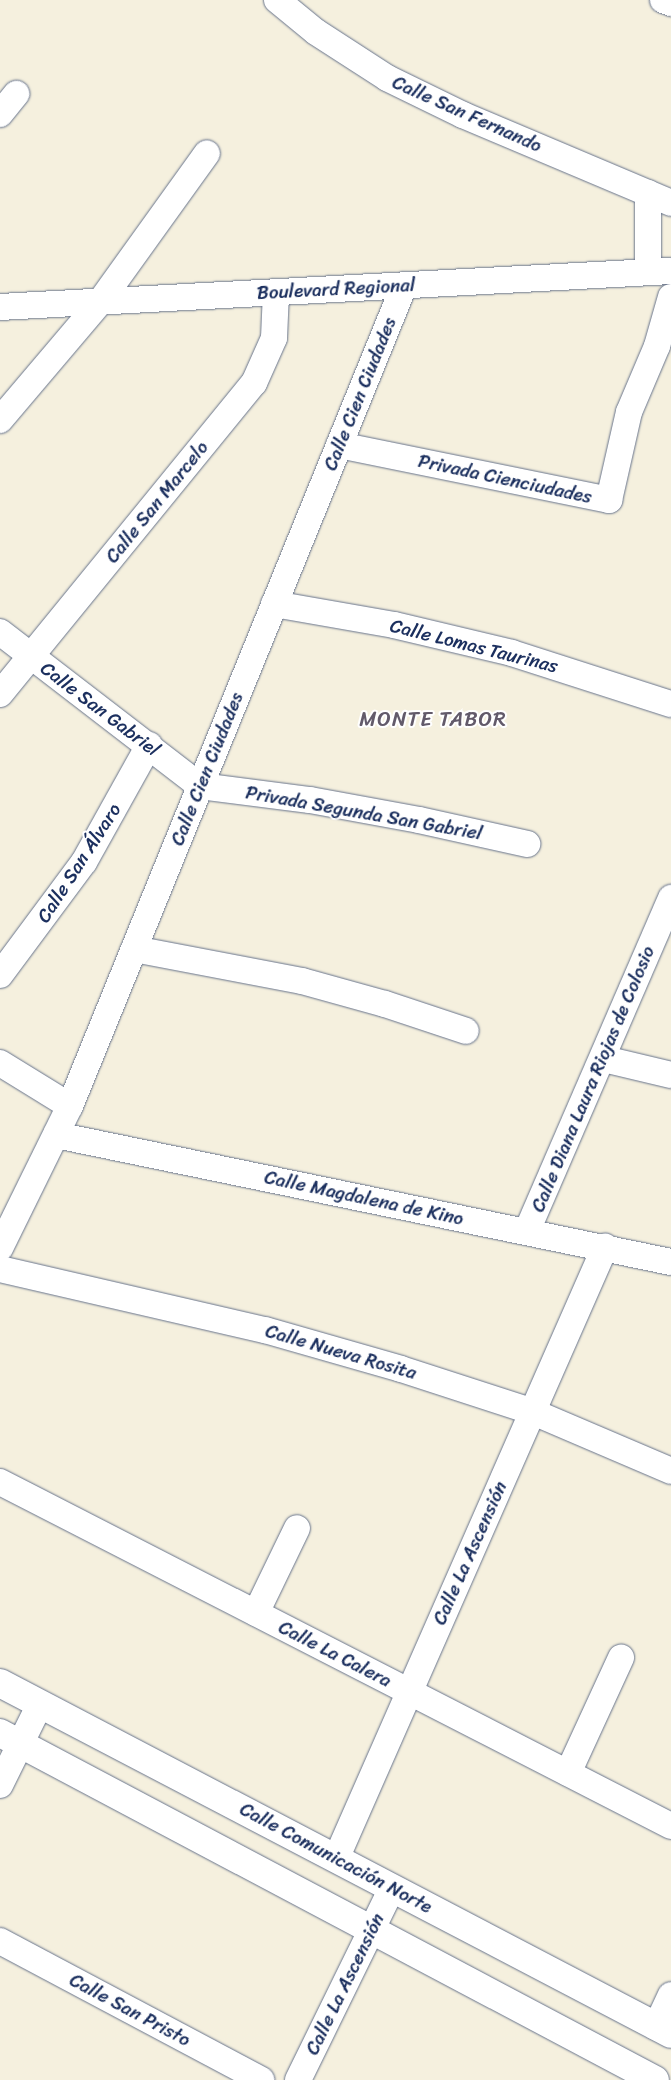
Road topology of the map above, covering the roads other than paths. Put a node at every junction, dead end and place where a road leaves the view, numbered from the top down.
1 (278, 0) edge
2 (663, 0) edge
3 (671, 3) edge
4 (207, 153) dead end
5 (659, 198) edge
6 (660, 272) edge
7 (404, 286) junction
8 (276, 293) junction
9 (671, 297) edge
10 (100, 302) junction
11 (0, 307) edge
12 (0, 420) edge
13 (339, 445) junction
14 (274, 604) junction
15 (0, 632) edge
16 (32, 656) junction
17 (0, 694) edge
18 (671, 704) edge
19 (149, 745) junction
20 (200, 786) junction
21 (527, 844) dead end
22 (671, 898) edge
23 (134, 949) junction
24 (0, 975) edge
25 (466, 1031) dead end
26 (604, 1059) junction
27 (0, 1062) edge
28 (671, 1076) edge
29 (70, 1106) junction
30 (56, 1134) junction
31 (527, 1231) junction
32 (605, 1247) junction
33 (0, 1248) edge
34 (671, 1262) edge
35 (0, 1269) edge
36 (533, 1412) junction
37 (671, 1472) edge
38 (0, 1482) edge
39 (297, 1528) dead end
40 (256, 1613) junction
41 (621, 1658) dead end
42 (0, 1683) edge
43 (409, 1692) junction
44 (40, 1704) junction
45 (10, 1739) edge
46 (568, 1773) junction
47 (0, 1785) edge
48 (671, 1826) edge
49 (336, 1859) junction
50 (392, 1888) junction
51 (371, 1930) junction
52 (0, 1941) edge
53 (671, 1995) edge
54 (664, 2030) edge
55 (260, 2080) edge
56 (298, 2080) edge
57 (655, 2080) edge

1 - 5 street, Calle San Fernando
2 - 3 street
4 - 10 street
5 - 6 street
6 - 7 street, Boulevard Regional
7 - 8 street, Boulevard Regional
7 - 13 street, Calle Cien Ciudades
8 - 10 street, Boulevard Regional
8 - 16 street, Calle San Marcelo
9 - 13 street, Privada Cienciudades
10 - 11 street, Boulevard Regional
10 - 12 street
13 - 14 street, Calle Cien Ciudades
14 - 18 street, Calle Lomas Taurinas
14 - 20 street, Calle Cien Ciudades
15 - 16 street, Calle San Gabriel
16 - 17 street, Calle San Marcelo
16 - 19 street, Calle San Gabriel
19 - 20 street, Calle San Gabriel
19 - 24 street, Calle San Álvaro
20 - 21 street, Privada Segunda San Gabriel
20 - 23 street, Calle Cien Ciudades
22 - 26 street, Calle Diana Laura Riojas de Colosio
23 - 25 street
23 - 29 street, Calle Cien Ciudades
26 - 28 street
26 - 31 street, Calle Diana Laura Riojas de Colosio
27 - 29 street
29 - 30 street, Calle Cien Ciudades
30 - 31 street, Calle Magdalena de Kino
30 - 33 street, Calle Cien Ciudades
31 - 32 street, Calle Magdalena de Kino
32 - 34 street, Calle Magdalena de Kino
32 - 36 street, Calle La Ascensión
35 - 36 street, Calle Nueva Rosita
36 - 37 street, Calle Nueva Rosita
36 - 43 street, Calle La Ascensión
38 - 40 street, Calle La Calera
39 - 40 street
40 - 43 street, Calle La Calera
41 - 46 street
42 - 44 street, Calle Comunicación Norte
43 - 46 street, Calle La Calera
43 - 49 street, Calle La Ascensión
44 - 45 street
44 - 49 street, Calle Comunicación Norte
45 - 47 street
45 - 51 street
46 - 48 street, Calle La Calera
49 - 50 street, Calle Comunicación Norte
50 - 51 street, Calle La Ascensión
50 - 54 street, Calle Comunicación Norte
51 - 56 street, Calle La Ascensión
51 - 57 street
52 - 55 street, Calle San Pristo
53 - 54 street

